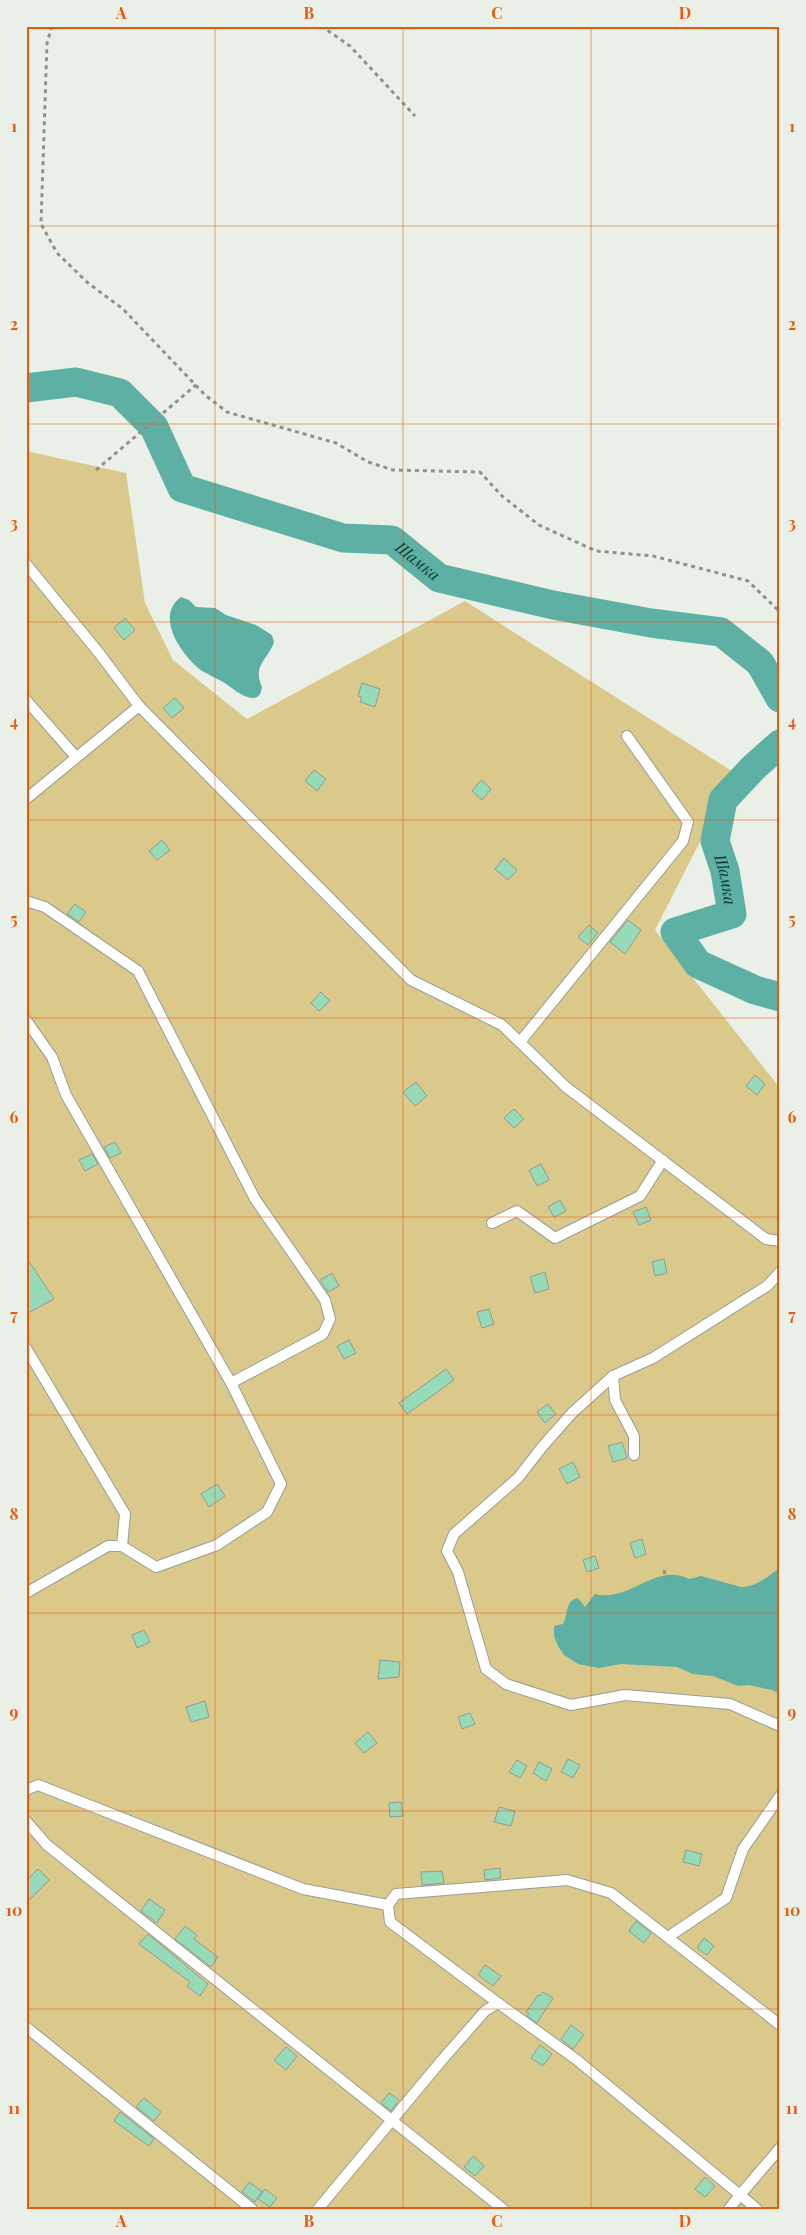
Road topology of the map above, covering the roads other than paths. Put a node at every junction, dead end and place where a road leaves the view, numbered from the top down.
1 (26, 564) edge
2 (26, 700) edge
3 (139, 706) junction
4 (627, 736) dead end
5 (76, 757) junction
6 (26, 798) edge
7 (26, 901) edge
8 (26, 1020) edge
9 (520, 1042) junction
10 (662, 1160) junction
11 (492, 1223) dead end
12 (780, 1241) edge
13 (780, 1272) edge
14 (26, 1348) edge
15 (613, 1376) junction
16 (231, 1383) junction
17 (634, 1455) dead end
18 (122, 1546) junction
19 (26, 1593) edge
20 (780, 1726) edge
21 (26, 1790) edge
22 (780, 1796) edge
23 (26, 1821) edge
24 (388, 1905) junction
25 (668, 1937) junction
26 (498, 2003) junction
27 (780, 2025) edge
28 (26, 2027) edge
29 (393, 2120) junction
30 (780, 2148) edge
31 (740, 2195) junction
32 (252, 2209) edge
33 (318, 2209) edge
34 (503, 2209) edge
35 (729, 2209) edge
36 (757, 2209) edge

1 - 3 lane
2 - 5 lane
3 - 5 lane
3 - 9 lane
4 - 9 lane
5 - 6 lane
7 - 16 lane
8 - 16 lane
9 - 10 lane
10 - 11 lane
10 - 12 lane
13 - 15 lane
14 - 18 lane
15 - 17 lane
15 - 20 lane
16 - 18 lane
18 - 19 lane
21 - 24 lane
22 - 25 lane
23 - 29 lane
24 - 25 lane
24 - 26 lane
25 - 27 lane
26 - 29 lane
26 - 31 lane
28 - 32 lane
29 - 33 lane
29 - 34 lane
30 - 31 lane
31 - 35 lane
31 - 36 lane

